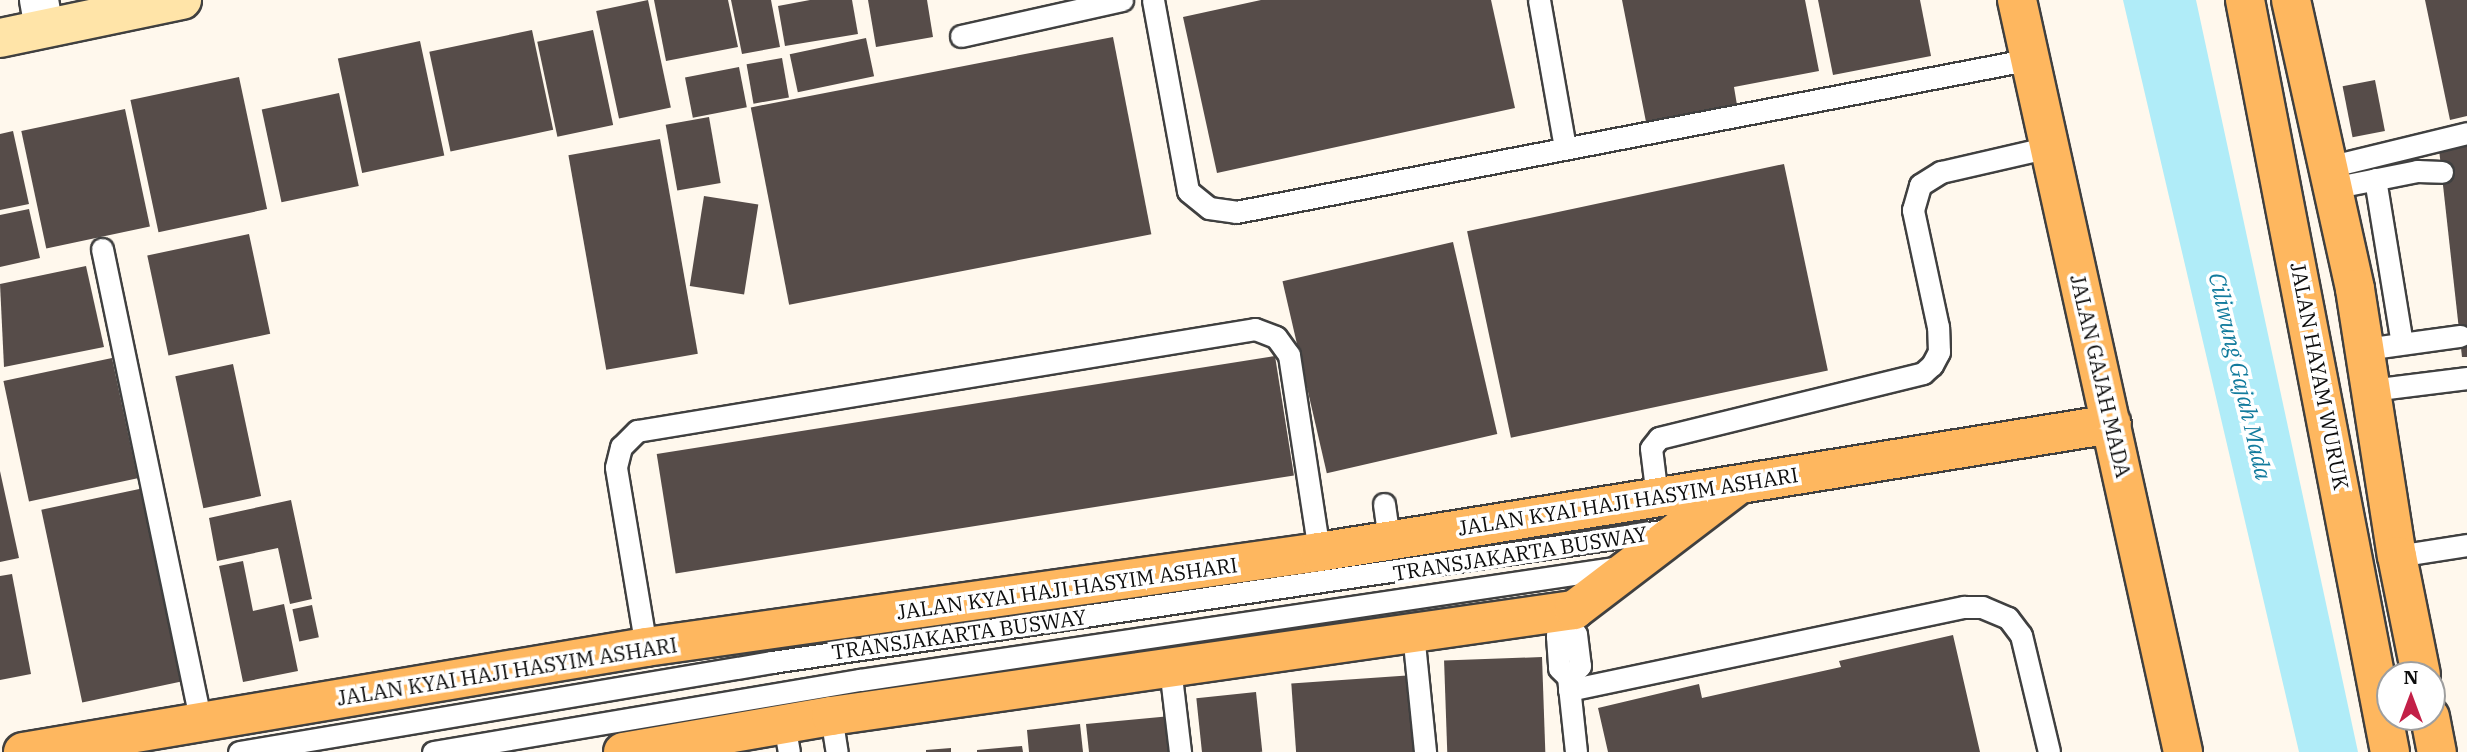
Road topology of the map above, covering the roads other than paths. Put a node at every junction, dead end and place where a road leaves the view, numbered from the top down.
1 (183, 0) edge
2 (1122, 0) edge
3 (1153, 0) edge
4 (1539, 0) edge
5 (2017, 0) edge
6 (2245, 0) edge
7 (2291, 0) edge
8 (41, 14) edge
9 (961, 36) dead end
10 (0, 37) edge
11 (2031, 59) junction
12 (2467, 133) edge
13 (1565, 147) junction
14 (2049, 147) junction
15 (2442, 172) dead end
16 (2330, 177) junction
17 (2375, 179) junction
18 (102, 249) dead end
19 (2460, 336) dead end
20 (2402, 343) junction
21 (2365, 349) junction
22 (2467, 377) edge
23 (2371, 390) junction
24 (2112, 424) junction
25 (1742, 482) junction
26 (1657, 497) junction
27 (1681, 528) junction
28 (2467, 545) edge
29 (1319, 552) junction
30 (2397, 556) junction
31 (1633, 565) junction
32 (1568, 615) junction
33 (1413, 633) junction
34 (646, 647) junction
35 (2418, 661) edge
36 (1170, 668) junction
37 (1568, 683) junction
38 (201, 721) junction
39 (2433, 731) edge
40 (834, 734) edge
41 (786, 738) edge
42 (23, 752) edge
43 (239, 752) edge
44 (433, 752) edge
45 (623, 752) edge
46 (1180, 752) edge
47 (1425, 752) edge
48 (1576, 752) edge
49 (2049, 752) edge
50 (2183, 752) edge
51 (2390, 752) edge
52 (2437, 752) edge

1 - 8 street
2 - 9 lane
3 - 13 lane
4 - 13 lane
5 - 11 main road, JALAN GAJAH MADA
6 - 51 main road, JALAN HAYAM WURUK
7 - 16 main road, JALAN HAYAM WURUK
8 - 10 street
11 - 13 lane
11 - 14 main road, JALAN GAJAH MADA
12 - 16 lane
14 - 24 main road, JALAN GAJAH MADA
14 - 26 lane
15 - 17 lane
16 - 17 lane
16 - 21 main road, JALAN HAYAM WURUK
17 - 20 lane
18 - 38 lane
19 - 20 lane
20 - 21 lane
21 - 23 main road, JALAN HAYAM WURUK
22 - 23 lane
23 - 30 main road, JALAN HAYAM WURUK
24 - 25 main road, JALAN KYAI HAJI HASYIM ASHARI
24 - 50 main road, JALAN GAJAH MADA
25 - 26 main road, JALAN KYAI HAJI HASYIM ASHARI
25 - 27 main road
26 - 29 main road, JALAN KYAI HAJI HASYIM ASHARI
27 - 31 main road
27 - 43 lane, TRANSJAKARTA BUSWAY
28 - 30 lane
29 - 34 main road, JALAN KYAI HAJI HASYIM ASHARI
29 - 34 lane
30 - 35 main road, JALAN HAYAM WURUK
31 - 32 main road
31 - 44 lane, TRANSJAKARTA BUSWAY
32 - 33 main road
32 - 37 lane
33 - 36 main road
33 - 47 lane
34 - 38 main road, JALAN KYAI HAJI HASYIM ASHARI
36 - 40 main road
36 - 46 lane
37 - 48 lane
37 - 49 lane
38 - 42 main road, JALAN KYAI HAJI HASYIM ASHARI
39 - 52 main road
40 - 41 main road
41 - 45 main road

